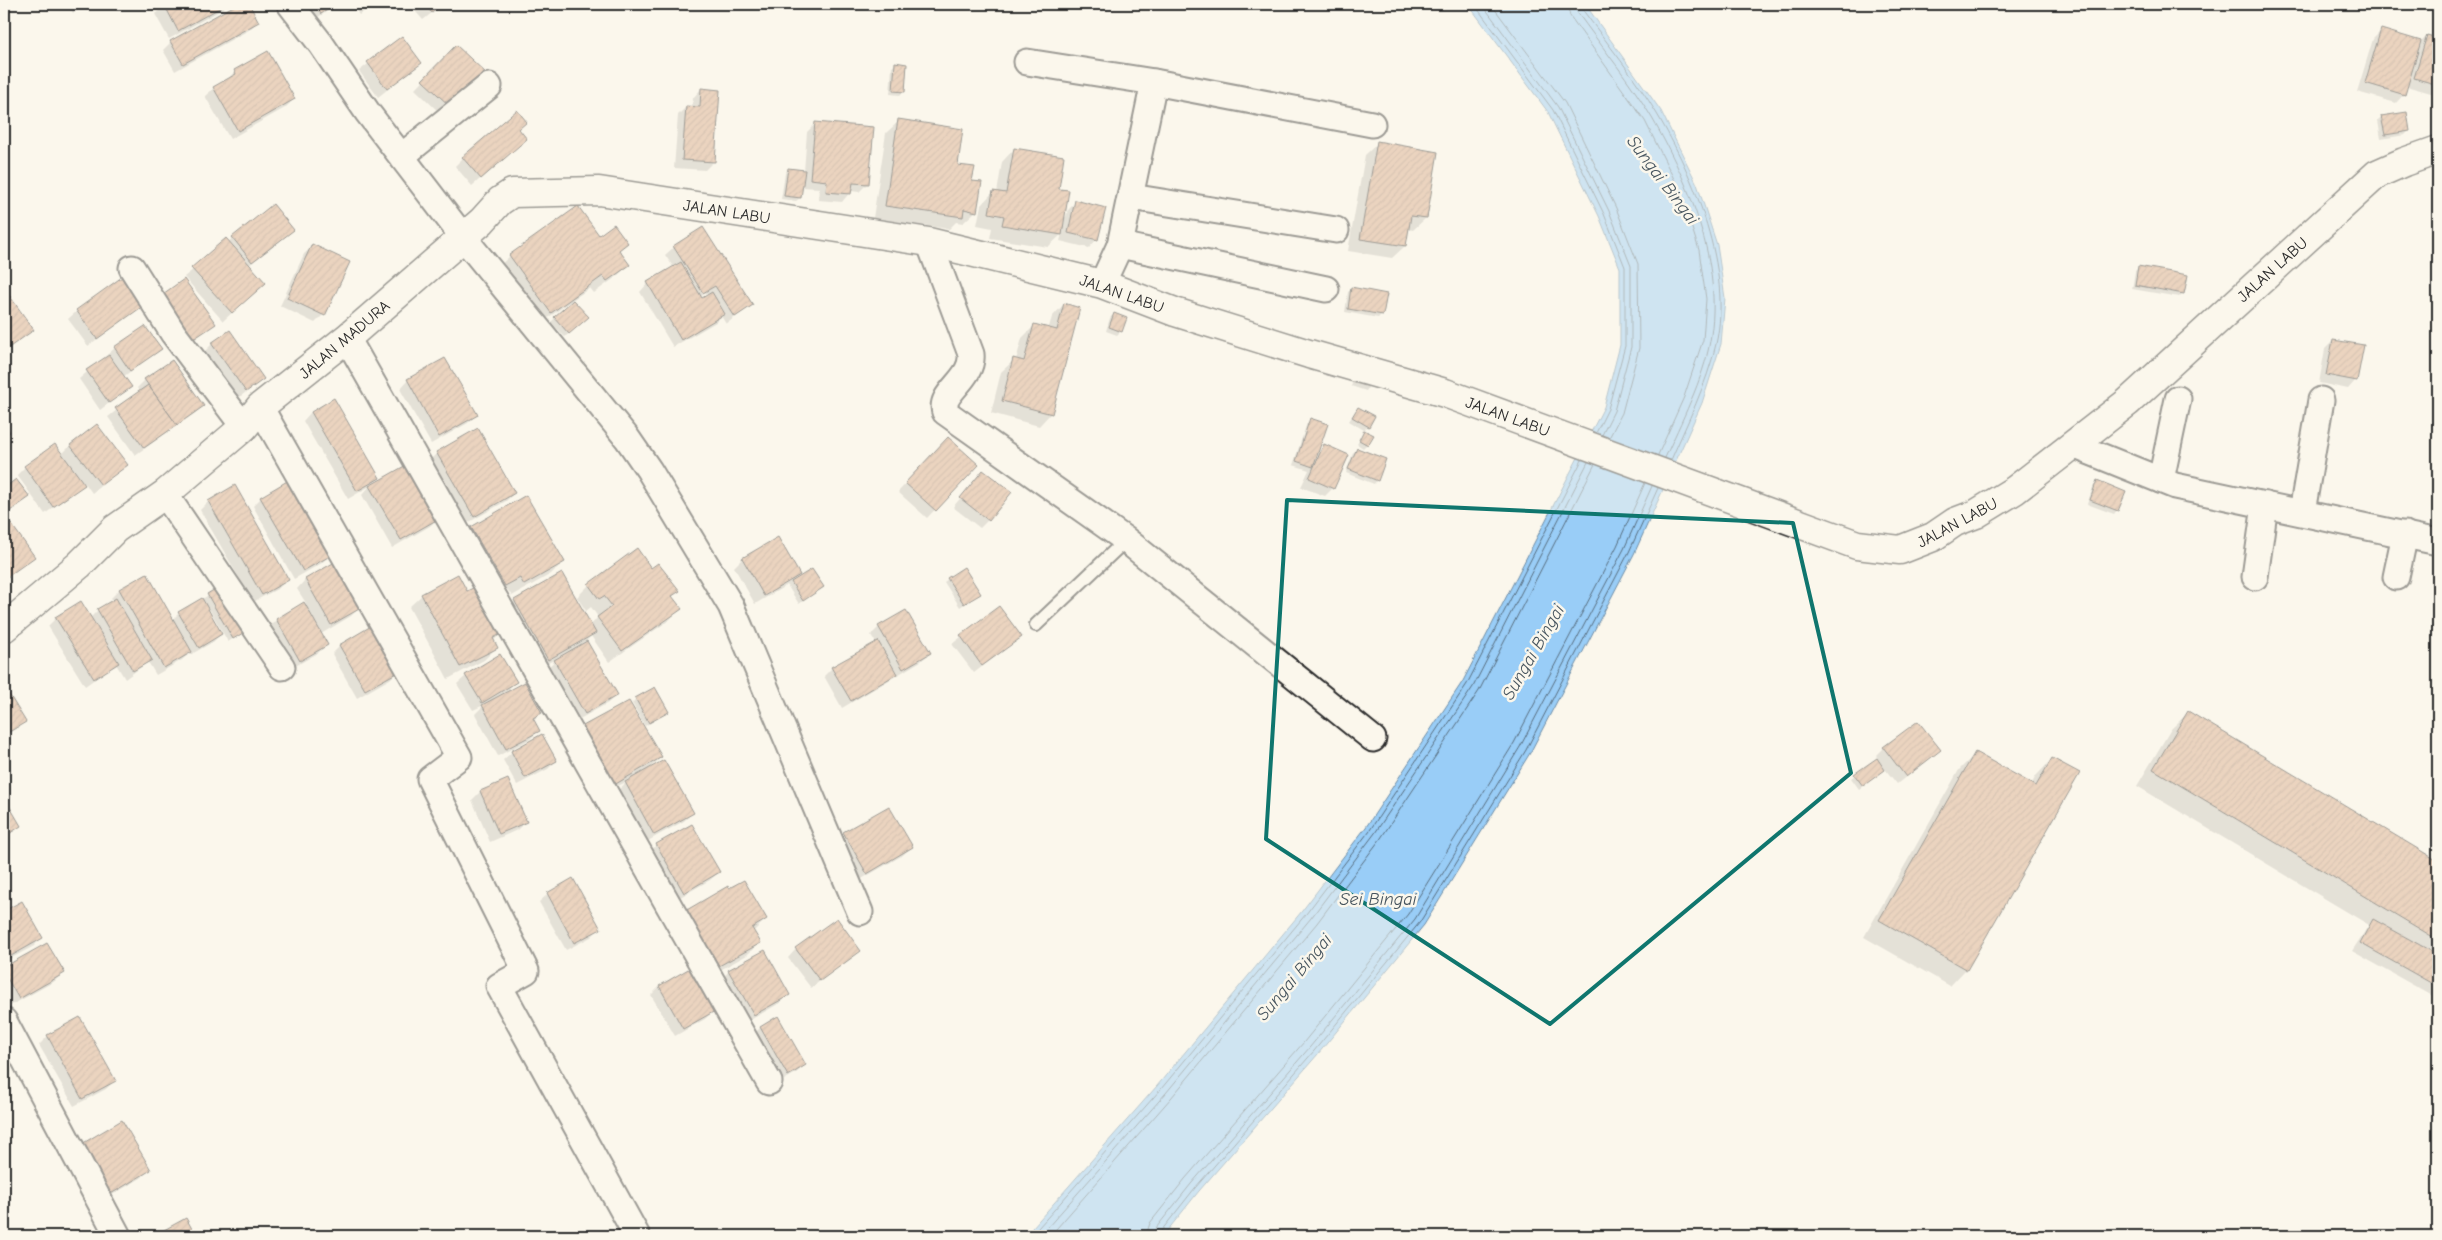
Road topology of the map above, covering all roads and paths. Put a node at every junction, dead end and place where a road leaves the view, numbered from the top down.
1 (290, 4) edge
2 (1027, 62) dead end
3 (1154, 82) junction
4 (489, 86) dead end
5 (1372, 124) dead end
6 (2438, 150) edge
7 (402, 156) junction
8 (1131, 197) junction
9 (1336, 230) dead end
10 (463, 237) junction
11 (929, 242) junction
12 (1120, 245) junction
13 (132, 268) dead end
14 (1102, 284) junction
15 (1326, 289) dead end
16 (346, 338) junction
17 (2178, 399) dead end
18 (2321, 400) dead end
19 (252, 417) junction
20 (2073, 445) junction
21 (2161, 480) junction
22 (165, 494) junction
23 (2266, 505) junction
24 (2302, 512) junction
25 (2405, 534) junction
26 (1126, 540) junction
27 (2438, 542) edge
28 (2255, 577) dead end
29 (2396, 577) dead end
30 (1036, 625) dead end
31 (4, 628) edge
32 (282, 667) dead end
33 (1373, 739) dead end
34 (860, 912) dead end
35 (4, 1021) edge
36 (769, 1082) dead end
37 (118, 1236) edge
38 (637, 1236) edge

1 - 7 street
2 - 3 street
3 - 5 street
3 - 8 street
4 - 7 street
6 - 20 street, JALAN LABU
7 - 10 street
8 - 9 street
8 - 12 street
10 - 11 street, JALAN LABU
10 - 16 street, JALAN MADURA
10 - 34 street
11 - 14 street, JALAN LABU
11 - 26 street
12 - 14 street
12 - 15 street
13 - 19 street
14 - 20 street, JALAN LABU
16 - 19 street, JALAN MADURA
16 - 36 street
17 - 21 street
18 - 24 street
19 - 22 street, JALAN MADURA
19 - 38 street
20 - 21 street
21 - 23 street
22 - 31 street, JALAN MADURA
22 - 32 street
23 - 24 street
23 - 28 street
24 - 25 street
25 - 27 street
25 - 29 street
26 - 30 lane
26 - 33 street
35 - 37 street

